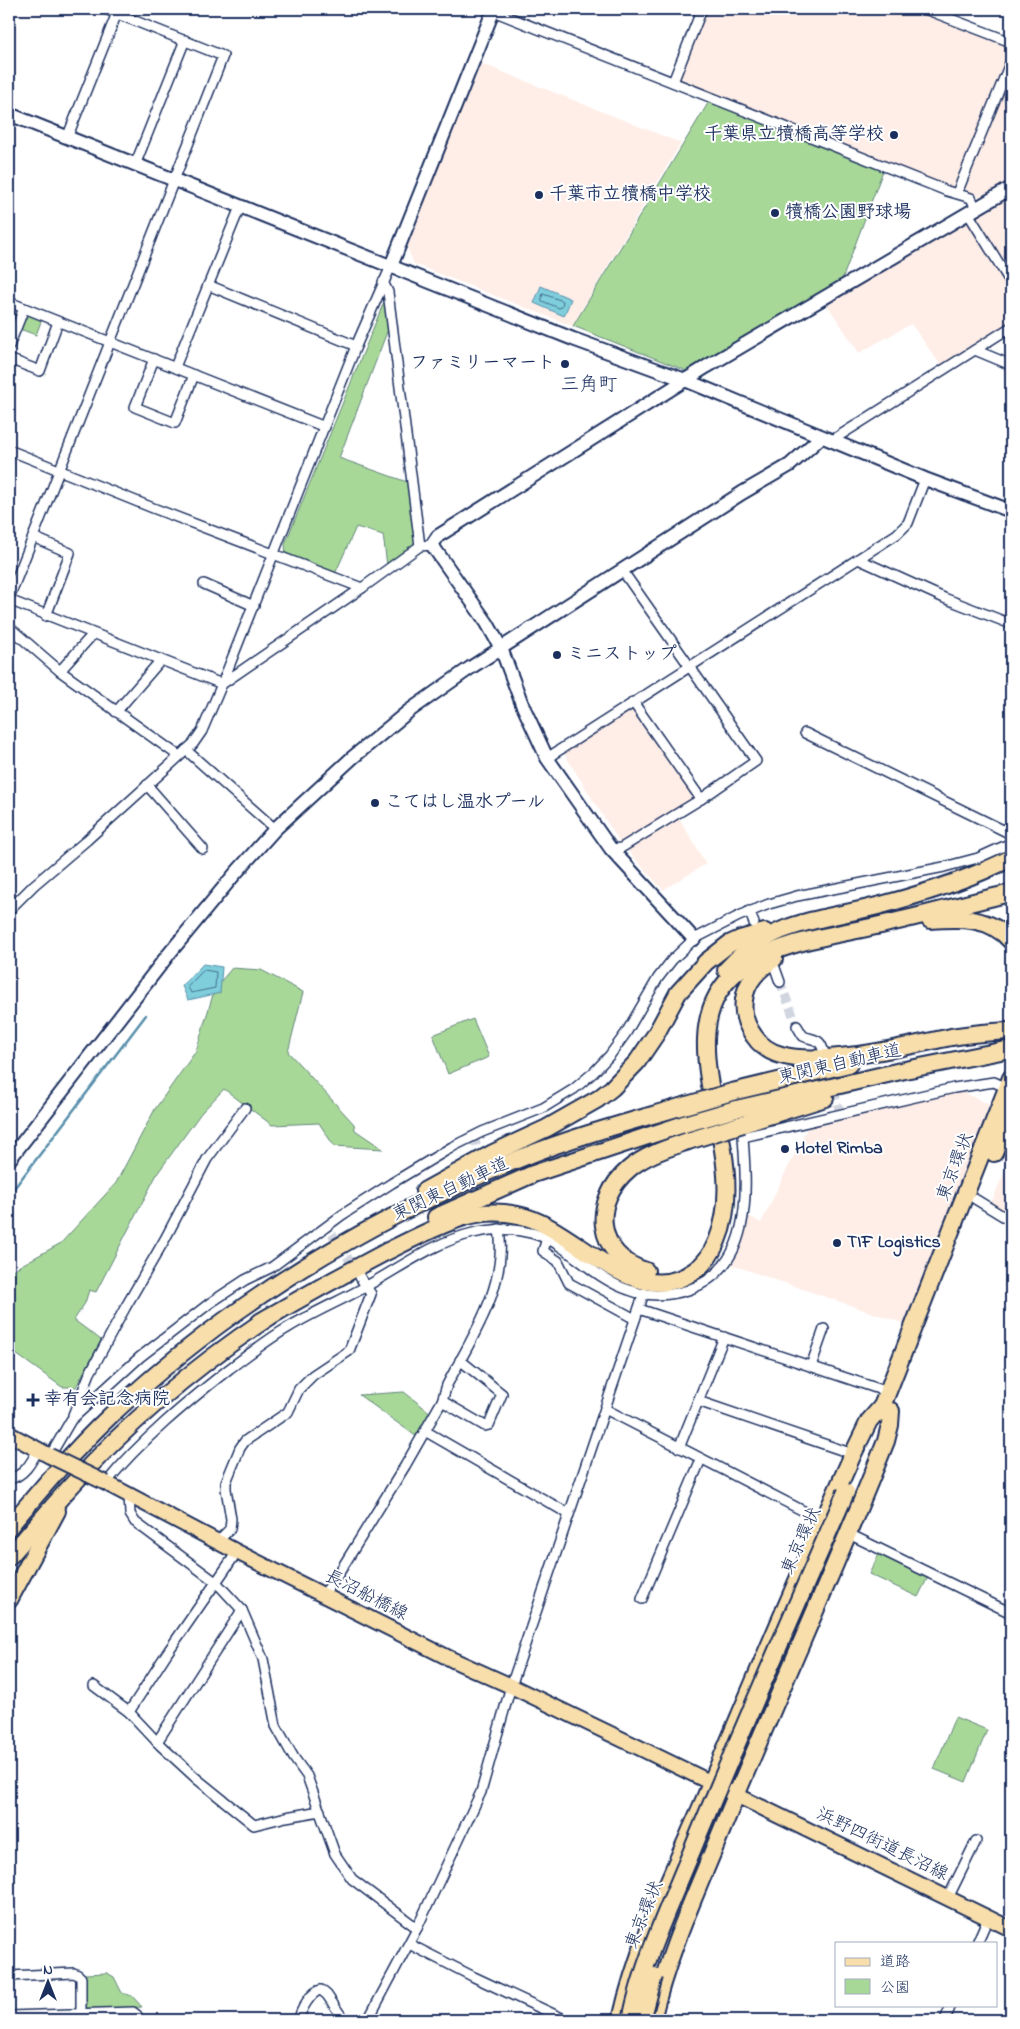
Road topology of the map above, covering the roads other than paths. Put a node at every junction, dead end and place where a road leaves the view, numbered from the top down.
1 (105, 9) edge
2 (702, 9) edge
3 (925, 9) edge
4 (493, 10) edge
5 (117, 14) junction
6 (185, 40) junction
7 (1011, 42) edge
8 (1011, 61) edge
9 (673, 82) junction
10 (9, 114) edge
11 (67, 138) junction
12 (135, 164) junction
13 (175, 180) junction
14 (1011, 188) edge
15 (957, 193) junction
16 (240, 206) junction
17 (972, 211) junction
18 (391, 266) junction
19 (383, 282) junction
20 (1011, 283) edge
21 (208, 285) junction
22 (9, 302) edge
23 (24, 308) junction
24 (58, 322) junction
25 (1011, 327) edge
26 (110, 341) junction
27 (9, 346) edge
28 (356, 346) junction
29 (975, 350) junction
30 (9, 359) edge
31 (154, 359) junction
32 (1011, 365) edge
33 (175, 367) junction
34 (194, 375) junction
35 (685, 380) junction
36 (324, 427) junction
37 (826, 439) junction
38 (9, 450) edge
39 (59, 470) junction
40 (926, 479) junction
41 (1011, 510) edge
42 (33, 537) junction
43 (426, 545) junction
44 (274, 555) junction
45 (858, 559) junction
46 (622, 570) junction
47 (204, 584) dead end
48 (362, 588) junction
49 (9, 599) edge
50 (254, 606) junction
51 (46, 616) junction
52 (1011, 624) edge
53 (9, 627) edge
54 (93, 634) junction
55 (501, 648) junction
56 (161, 660) junction
57 (689, 665) junction
58 (60, 672) junction
59 (222, 684) junction
60 (633, 702) junction
61 (116, 712) junction
62 (805, 733) dead end
63 (182, 753) junction
64 (547, 758) junction
65 (147, 785) junction
66 (701, 799) junction
67 (275, 829) junction
68 (1011, 834) edge
69 (1011, 843) edge
70 (203, 849) dead end
71 (611, 849) junction
72 (1011, 858) edge
73 (1011, 885) edge
74 (1011, 893) edge
75 (974, 897) junction
76 (885, 904) junction
77 (9, 910) edge
78 (749, 911) junction
79 (812, 919) junction
80 (754, 923) dead end
81 (890, 923) junction
82 (817, 938) junction
83 (694, 940) junction
84 (1011, 941) edge
85 (775, 968) dead end
86 (780, 982) tunnel mouth
87 (797, 1026) tunnel mouth
88 (1009, 1030) edge
89 (1006, 1050) edge
90 (824, 1053) tunnel mouth
91 (1009, 1083) edge
92 (245, 1108) dead end
93 (1011, 1111) edge
94 (740, 1117) junction
95 (1011, 1128) edge
96 (994, 1155) junction
97 (9, 1160) edge
98 (976, 1199) junction
99 (1011, 1221) edge
100 (499, 1230) junction
101 (355, 1236) junction
102 (547, 1238) junction
103 (360, 1277) tunnel mouth
104 (366, 1287) junction
105 (644, 1293) junction
106 (639, 1308) junction
107 (635, 1318) junction
108 (260, 1322) junction
109 (824, 1329) dead end
110 (724, 1336) junction
111 (460, 1360) junction
112 (811, 1366) junction
113 (442, 1401) junction
114 (698, 1401) junction
115 (887, 1403) junction
116 (605, 1410) junction
117 (71, 1420) junction
118 (424, 1432) junction
119 (9, 1434) edge
120 (679, 1448) junction
121 (44, 1453) junction
122 (853, 1454) junction
123 (701, 1459) junction
124 (51, 1477) junction
125 (9, 1479) edge
126 (106, 1483) junction
127 (72, 1485) junction
128 (850, 1494) junction
129 (129, 1495) junction
130 (570, 1514) junction
131 (9, 1516) edge
132 (823, 1521) junction
133 (9, 1527) edge
134 (849, 1534) junction
135 (217, 1542) junction
136 (237, 1552) junction
137 (9, 1557) edge
138 (216, 1583) junction
139 (323, 1595) junction
140 (642, 1599) dead end
141 (9, 1600) edge
142 (242, 1610) junction
143 (1011, 1613) edge
144 (94, 1686) dead end
145 (511, 1686) junction
146 (129, 1712) junction
147 (157, 1742) junction
148 (711, 1783) junction
149 (736, 1795) junction
150 (320, 1811) junction
151 (976, 1841) dead end
152 (948, 1898) junction
153 (988, 1918) junction
154 (417, 1928) junction
155 (1011, 1929) edge
156 (977, 1942) edge
157 (410, 1944) junction
158 (9, 1976) edge
159 (951, 2006) edge
160 (81, 2014) junction
161 (9, 2016) edge
162 (137, 2020) edge
163 (299, 2020) edge
164 (344, 2020) edge
165 (368, 2020) edge
166 (566, 2020) edge
167 (621, 2020) edge
168 (631, 2020) edge
169 (642, 2020) edge
170 (652, 2020) edge
171 (944, 2020) edge

1 - 5 street
2 - 9 street
3 - 7 street
4 - 9 street
4 - 18 street
5 - 6 street
5 - 11 street
6 - 12 street
6 - 13 street
8 - 15 street
9 - 15 street
10 - 11 street
11 - 12 street
12 - 13 street
13 - 16 street
13 - 26 street
14 - 17 street
15 - 17 street
16 - 18 street
16 - 21 street
17 - 20 street
17 - 35 street
18 - 19 street
18 - 35 street
19 - 28 street
19 - 43 street
21 - 28 street
21 - 33 street
22 - 23 street
23 - 24 street
23 - 27 street
24 - 26 street
24 - 30 street
25 - 29 street
26 - 31 street
26 - 39 street
28 - 36 street
29 - 32 street
29 - 37 street
31 - 33 street
31 - 34 street
33 - 34 street
34 - 36 street
35 - 37 street
35 - 43 street
36 - 44 street
37 - 40 street
37 - 46 street
38 - 39 street
39 - 42 street
39 - 44 street
40 - 41 street
40 - 45 street
42 - 49 street
42 - 51 street
43 - 48 street
43 - 55 street
44 - 48 street
44 - 50 street
45 - 52 street
45 - 57 street
46 - 55 street
46 - 57 street
47 - 50 street
48 - 59 street
49 - 51 street
50 - 59 street
51 - 54 street
53 - 58 street
54 - 56 street
54 - 58 street
55 - 64 street
55 - 67 street
56 - 59 street
56 - 61 street
57 - 60 street
57 - 66 street
58 - 61 street
59 - 63 street
60 - 64 street
60 - 66 street
61 - 63 street
62 - 68 street
63 - 65 street
63 - 67 street
64 - 71 street
65 - 70 street
65 - 77 street
66 - 71 street
67 - 97 street
69 - 78 street
71 - 83 street
72 - 76 highway
73 - 75 highway
74 - 75 highway
75 - 76 highway
75 - 81 highway
76 - 79 highway
78 - 80 street
78 - 83 street
79 - 94 highway, bridge
79 - 101 highway
81 - 82 highway
81 - 84 highway
82 - 88 highway
82 - 108 highway
83 - 117 street
85 - 86 street
87 - 90 street
88 - 101 highway, 東関東自動車道, bridge
89 - 94 highway
91 - 105 street
91 - 115 highway, 東京環状
92 - 117 street
93 - 96 highway, 東京環状
94 - 108 highway, 東関東自動車道, bridge
95 - 96 highway
96 - 98 highway, 東京環状
98 - 99 street
98 - 115 highway, 東京環状
100 - 102 street
100 - 104 street
100 - 111 street
101 - 124 highway, 東関東自動車道
102 - 105 street
102 - 107 street
103 - 104 street
104 - 126 street
104 - 135 street
105 - 106 street
106 - 107 street
106 - 110 street
107 - 116 street
108 - 127 highway, 東関東自動車道
109 - 112 street
110 - 112 street
110 - 114 street
111 - 113 street
111 - 113 street
112 - 115 street
113 - 118 street
114 - 120 street
114 - 122 street
115 - 122 highway
115 - 128 highway, 東京環状
115 - 134 highway
116 - 120 street
116 - 130 street
117 - 121 street
118 - 130 street
118 - 139 street
119 - 121 main road, 長沼船橋線
120 - 123 street
121 - 125 street
121 - 126 main road, 長沼船橋線, bridge
122 - 132 highway
123 - 132 street
123 - 140 street
124 - 131 highway
124 - 133 highway, 東関東自動車道
126 - 129 main road, 長沼船橋線
127 - 137 highway, 東関東自動車道
127 - 141 highway
128 - 168 highway, 東京環状, bridge
128 - 169 highway, 東京環状, bridge
129 - 135 main road, 長沼船橋線
129 - 138 street
130 - 145 street
132 - 148 highway
134 - 143 street
134 - 149 highway
135 - 136 main road, 長沼船橋線
136 - 138 street
136 - 139 main road, 長沼船橋線
138 - 142 street
138 - 146 street
139 - 145 main road, 長沼船橋線
142 - 147 street
142 - 150 street
144 - 146 street
145 - 148 main road, 長沼船橋線
145 - 154 street
146 - 147 street
147 - 150 street
148 - 149 main road, 浜野四街道長沼線
148 - 167 highway
149 - 152 main road, 浜野四街道長沼線
149 - 170 highway
150 - 154 street
151 - 152 street
152 - 153 main road, 浜野四街道長沼線
153 - 155 main road, 浜野四街道長沼線
153 - 156 street
154 - 157 street
157 - 165 street
157 - 166 street
158 - 160 street
159 - 171 street
160 - 161 street
160 - 162 street
163 - 164 street

